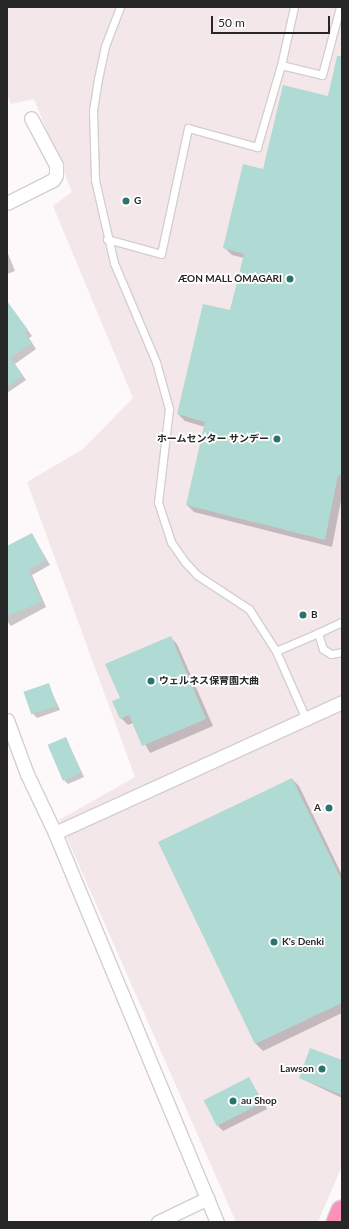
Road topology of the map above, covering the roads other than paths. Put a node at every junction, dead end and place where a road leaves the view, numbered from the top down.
1 (120, 7) edge
2 (294, 7) edge
3 (340, 7) edge
4 (281, 65) junction
5 (31, 118) dead end
6 (7, 203) edge
7 (107, 239) junction
8 (342, 622) edge
9 (318, 633) junction
10 (276, 651) junction
11 (342, 652) edge
12 (342, 702) edge
13 (306, 718) junction
14 (7, 720) edge
15 (55, 833) junction
16 (208, 1198) junction
17 (342, 1212) edge
18 (158, 1222) edge
19 (216, 1222) edge
20 (338, 1222) edge

1 - 7 lane
2 - 4 lane
3 - 4 lane
4 - 7 lane
5 - 6 street
7 - 10 lane
8 - 9 lane
9 - 10 lane
9 - 11 lane
10 - 13 lane
12 - 13 street
13 - 15 street
14 - 15 street
15 - 16 street
16 - 18 street
16 - 19 street
17 - 20 highway

